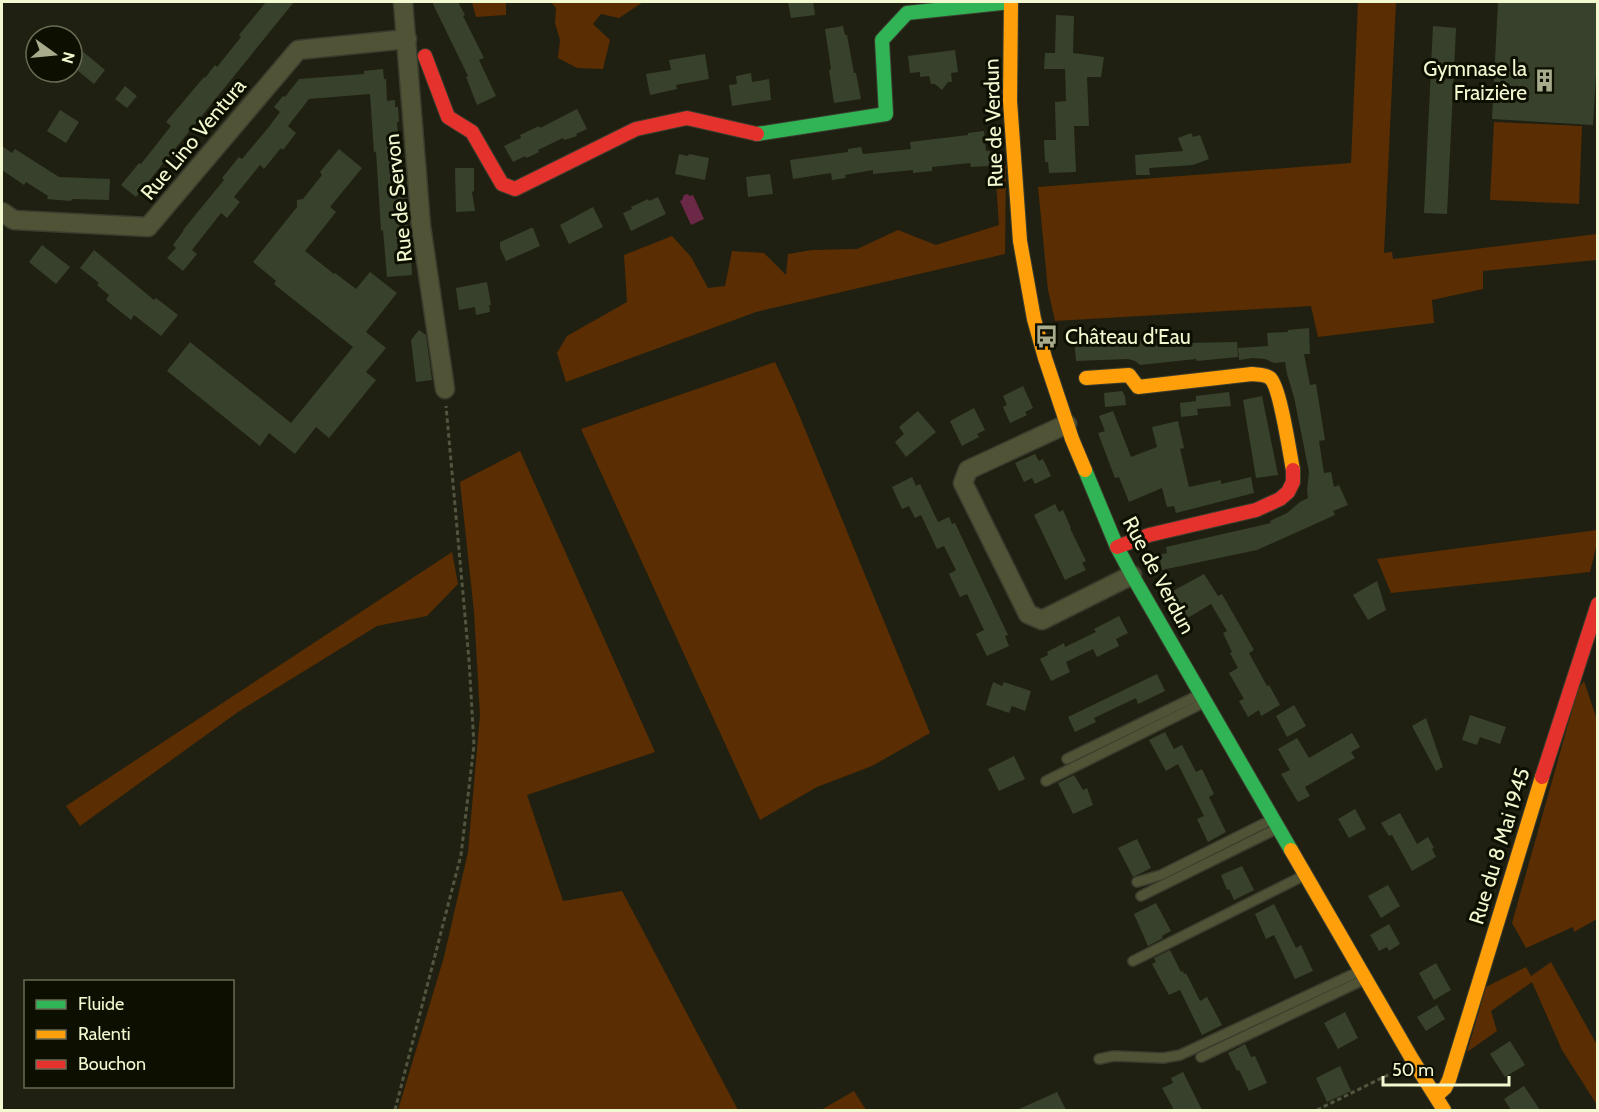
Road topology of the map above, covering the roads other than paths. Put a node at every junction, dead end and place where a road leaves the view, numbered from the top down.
1 (403, 2) edge
2 (1011, 2) edge
3 (407, 39) junction
4 (425, 56) dead end
5 (2, 212) edge
6 (1086, 378) dead end
7 (445, 389) road end
8 (1067, 424) junction
9 (1117, 547) junction
10 (1132, 575) junction
11 (1598, 604) edge
12 (1203, 698) junction
13 (1067, 759) dead end
14 (1046, 781) dead end
15 (1276, 824) junction
16 (1305, 875) junction
17 (1137, 882) dead end
18 (1141, 896) dead end
19 (1133, 961) dead end
20 (1363, 975) junction
21 (1201, 1057) dead end
22 (1099, 1059) dead end
23 (1436, 1096) junction
24 (1444, 1110) edge

1 - 3 street, Rue de Servon
2 - 4 street
2 - 8 street, Rue de Verdun
3 - 5 street, Rue Lino Ventura
3 - 7 street, Rue de Servon
6 - 9 street
8 - 9 street, Rue de Verdun
8 - 10 street
9 - 10 street, Rue de Verdun
10 - 12 street, Rue de Verdun
11 - 23 street, Rue du 8 Mai 1945
12 - 13 lane
12 - 14 lane
12 - 15 street, Rue de Verdun
15 - 16 street, Rue de Verdun
15 - 17 lane
15 - 18 lane
16 - 19 lane
16 - 20 street, Rue de Verdun
20 - 21 lane
20 - 22 lane
20 - 23 street, Rue de Verdun
23 - 24 street, Rue de Verdun

